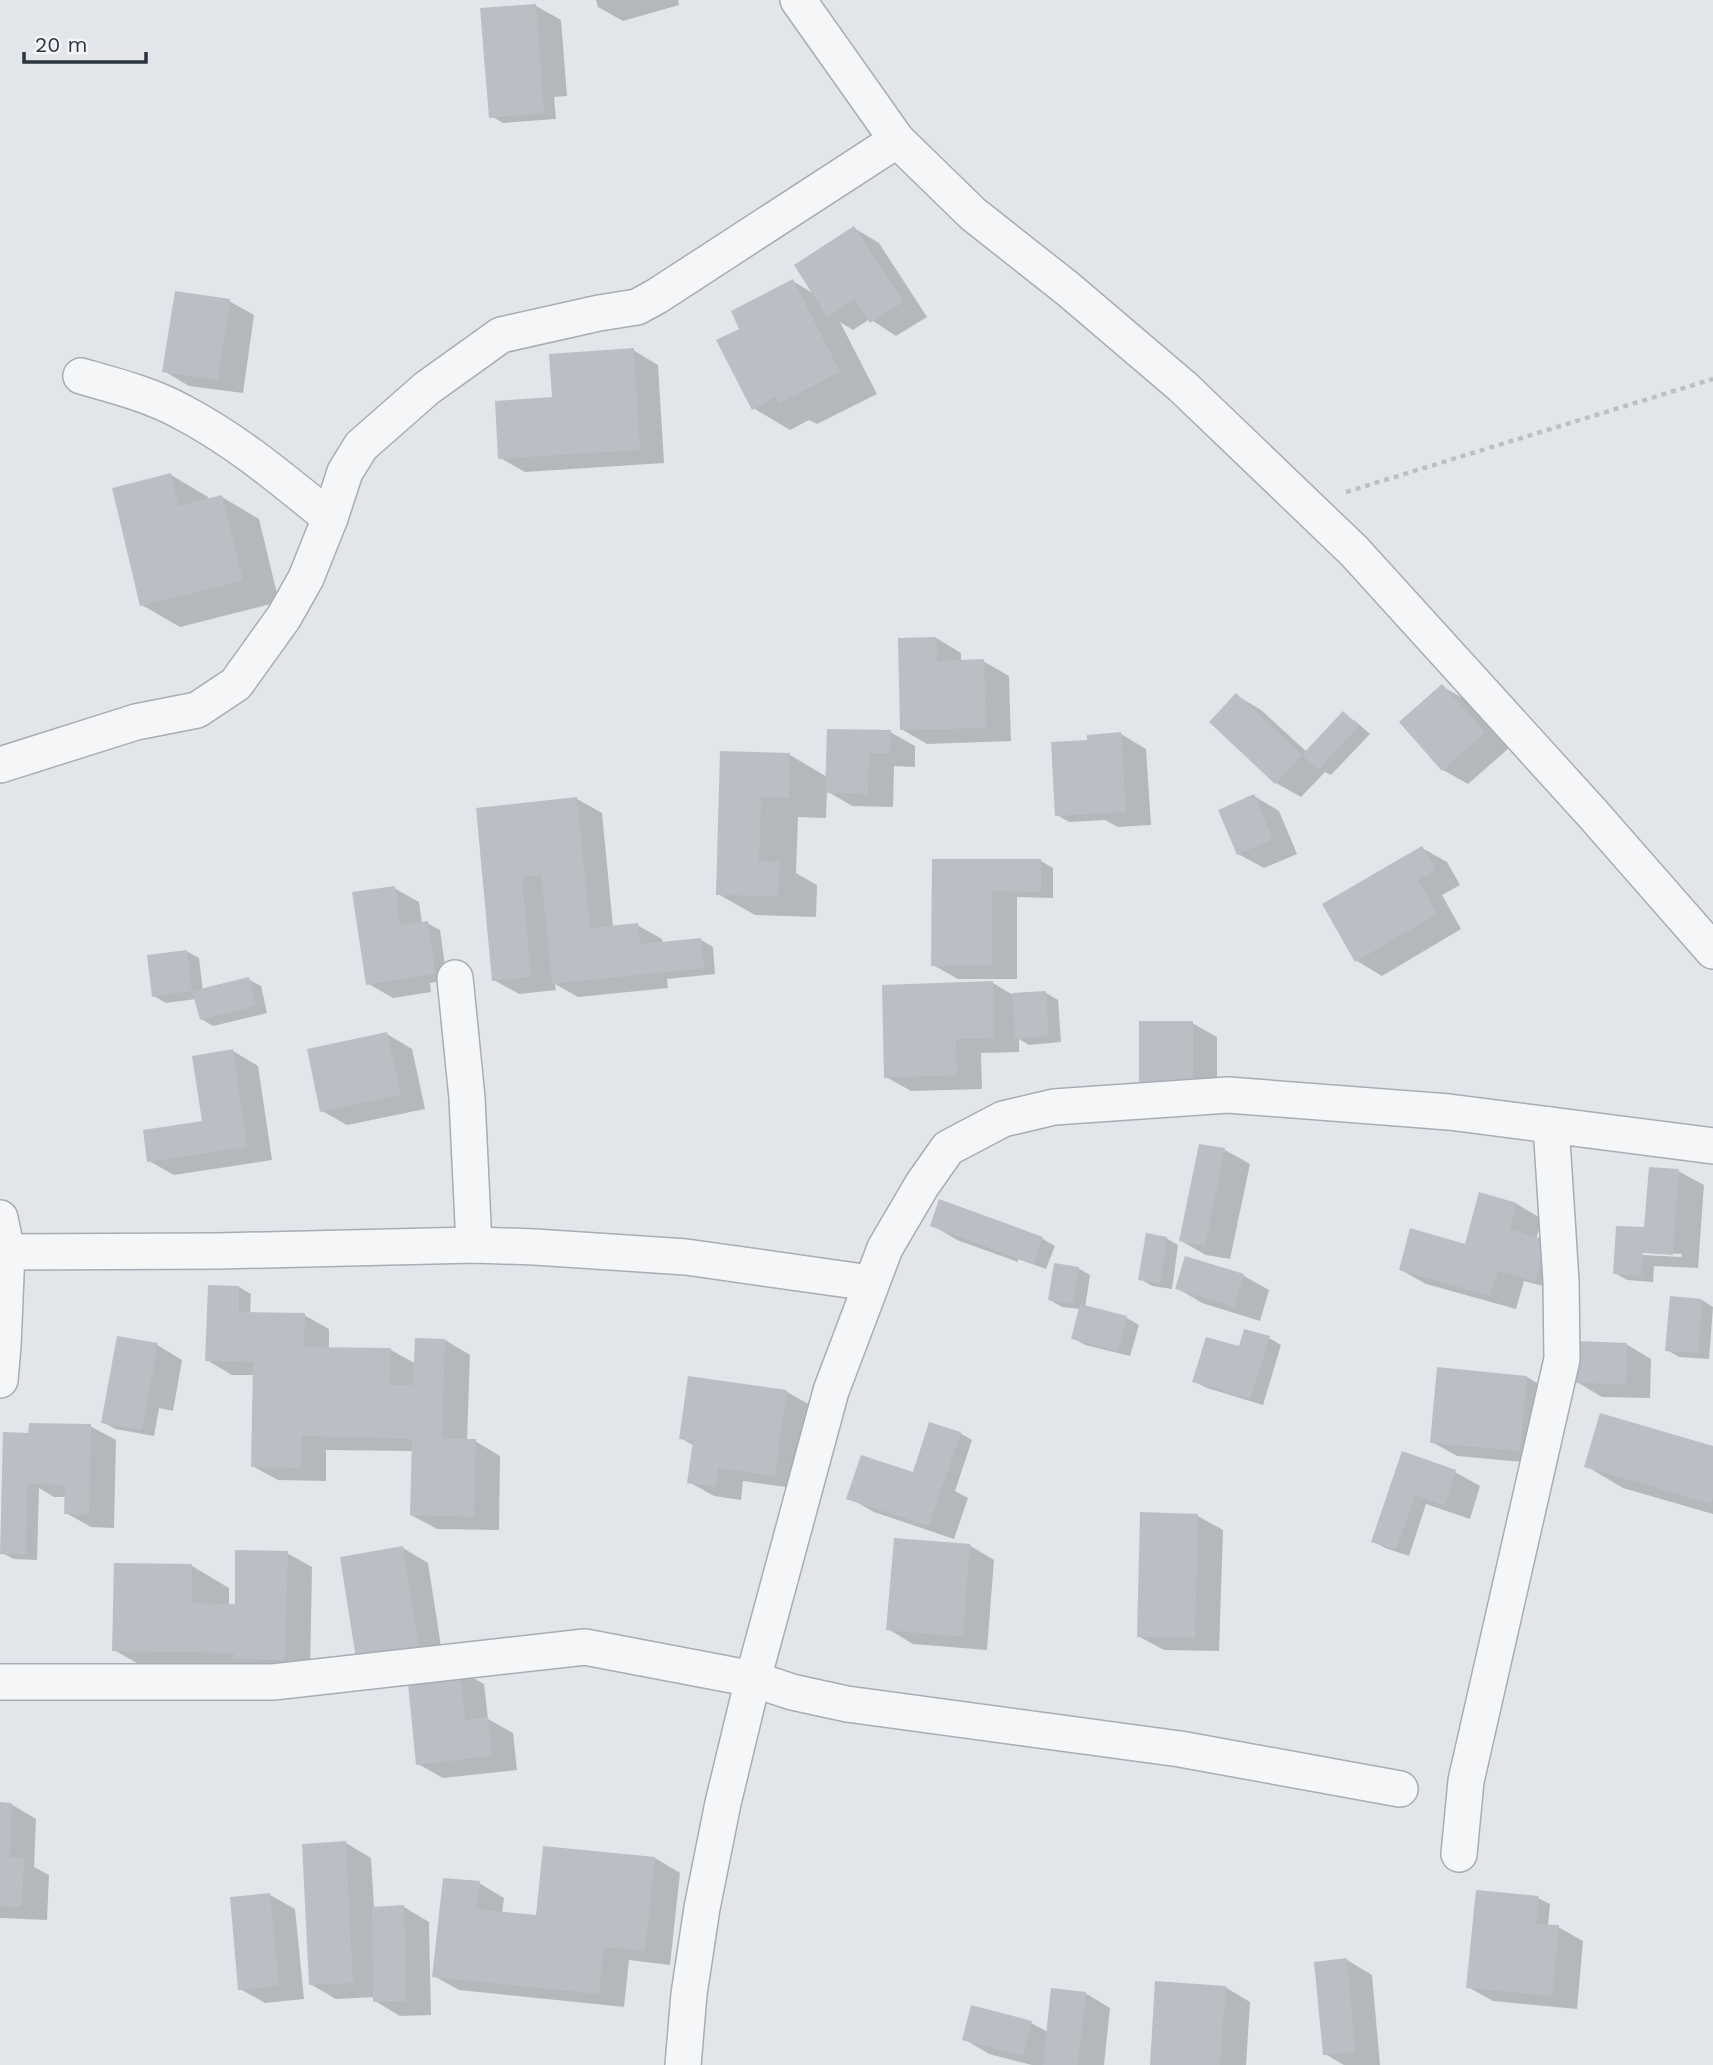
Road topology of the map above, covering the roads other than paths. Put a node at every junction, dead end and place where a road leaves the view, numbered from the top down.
1 (798, 0) edge
2 (897, 139) junction
3 (81, 376) dead end
4 (330, 518) junction
5 (0, 765) edge
6 (1713, 951) edge
7 (455, 978) dead end
8 (1550, 1125) junction
9 (1713, 1146) edge
10 (0, 1218) edge
11 (474, 1245) junction
12 (7, 1252) junction
13 (870, 1283) junction
14 (0, 1380) edge
15 (752, 1679) junction
16 (0, 1682) edge
17 (1399, 1789) dead end
18 (1459, 1854) dead end
19 (682, 2065) edge

1 - 2 street
2 - 4 street
2 - 6 street
3 - 4 street
4 - 5 street
7 - 11 street
8 - 9 street
8 - 13 street
8 - 18 street
10 - 12 street
11 - 12 street
11 - 13 street
12 - 14 street
13 - 15 street
15 - 16 street
15 - 17 street
15 - 19 street

